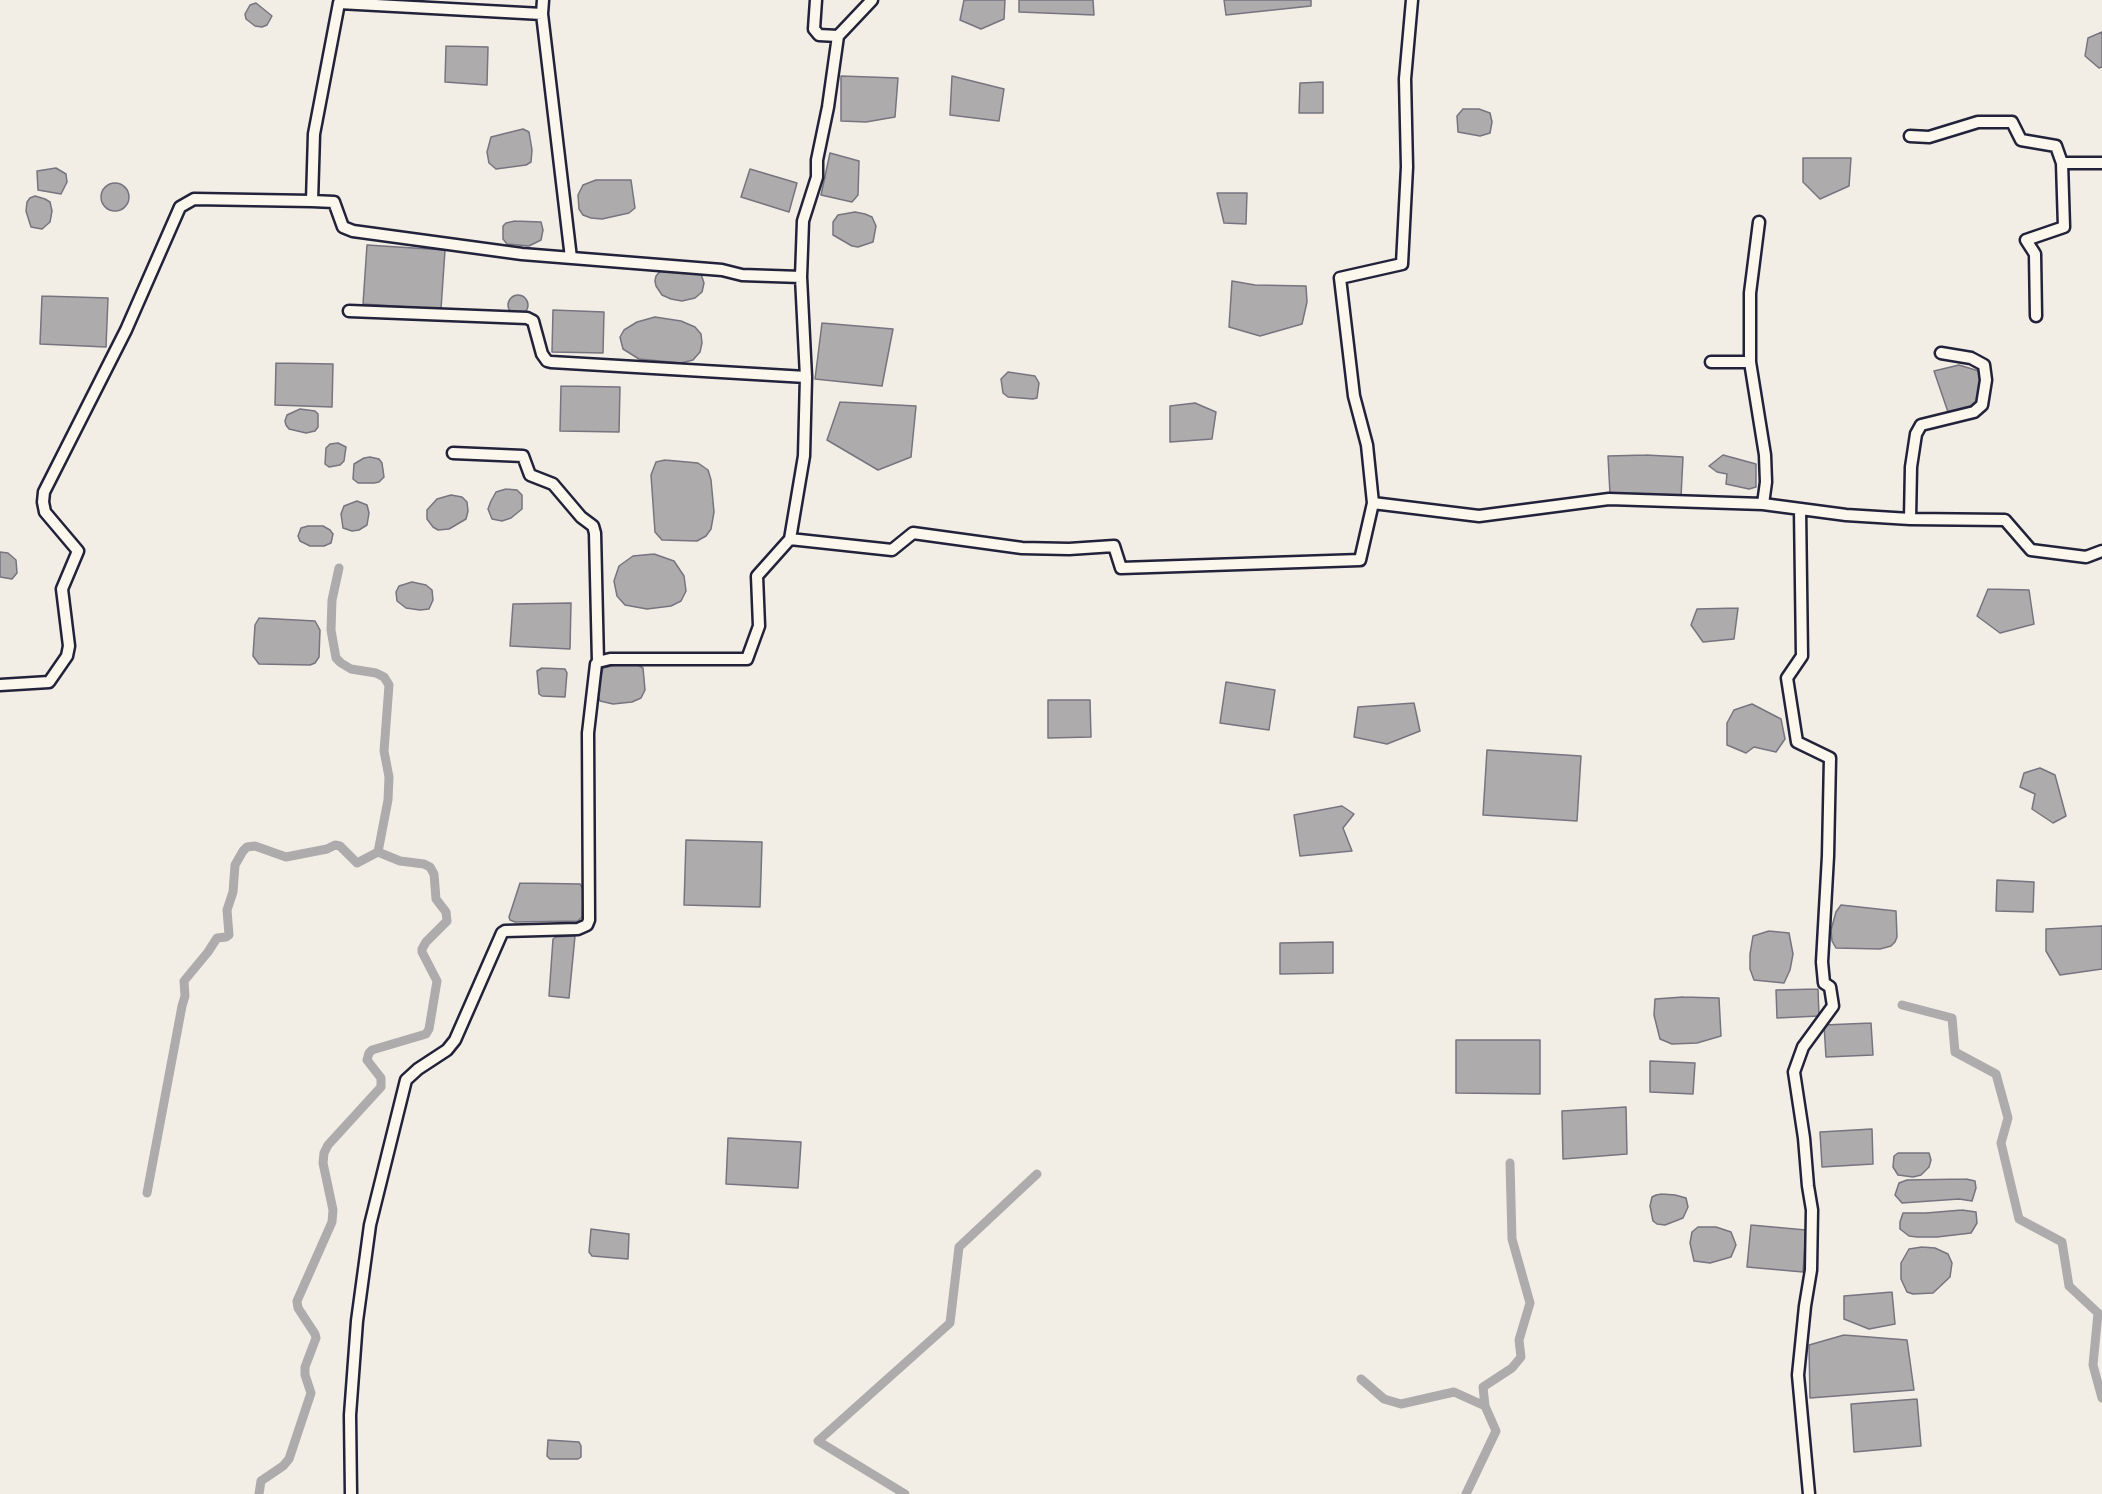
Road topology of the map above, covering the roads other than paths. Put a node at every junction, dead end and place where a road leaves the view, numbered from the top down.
1 (543, 0) edge
2 (816, 0) edge
3 (872, 0) edge
4 (1412, 0) edge
5 (542, 14) junction
6 (838, 36) junction
7 (1910, 136) dead end
8 (2062, 163) junction
9 (2102, 163) edge
10 (312, 201) junction
11 (1759, 222) dead end
12 (571, 258) junction
13 (801, 277) junction
14 (349, 311) dead end
15 (2036, 316) dead end
16 (1941, 353) dead end
17 (1711, 362) dead end
18 (1750, 362) junction
19 (806, 377) junction
20 (453, 453) dead end
21 (1373, 503) junction
22 (1763, 504) junction
23 (1800, 509) junction
24 (1910, 519) junction
25 (790, 539) junction
26 (2102, 551) edge
27 (598, 662) junction
28 (0, 686) edge
29 (351, 1494) edge
30 (1809, 1494) edge

1 - 5 street
2 - 6 street
3 - 6 street
4 - 21 street
5 - 10 street
5 - 12 street
6 - 13 street
7 - 8 street
8 - 9 street
8 - 15 street
10 - 12 street
10 - 28 street
11 - 18 street
12 - 13 street
13 - 19 street
14 - 19 street
16 - 24 street
17 - 18 street
18 - 22 street
19 - 25 street
20 - 27 street
21 - 22 street
21 - 25 street
22 - 23 street
23 - 24 street
23 - 30 street
24 - 26 street
25 - 27 street
27 - 29 street

